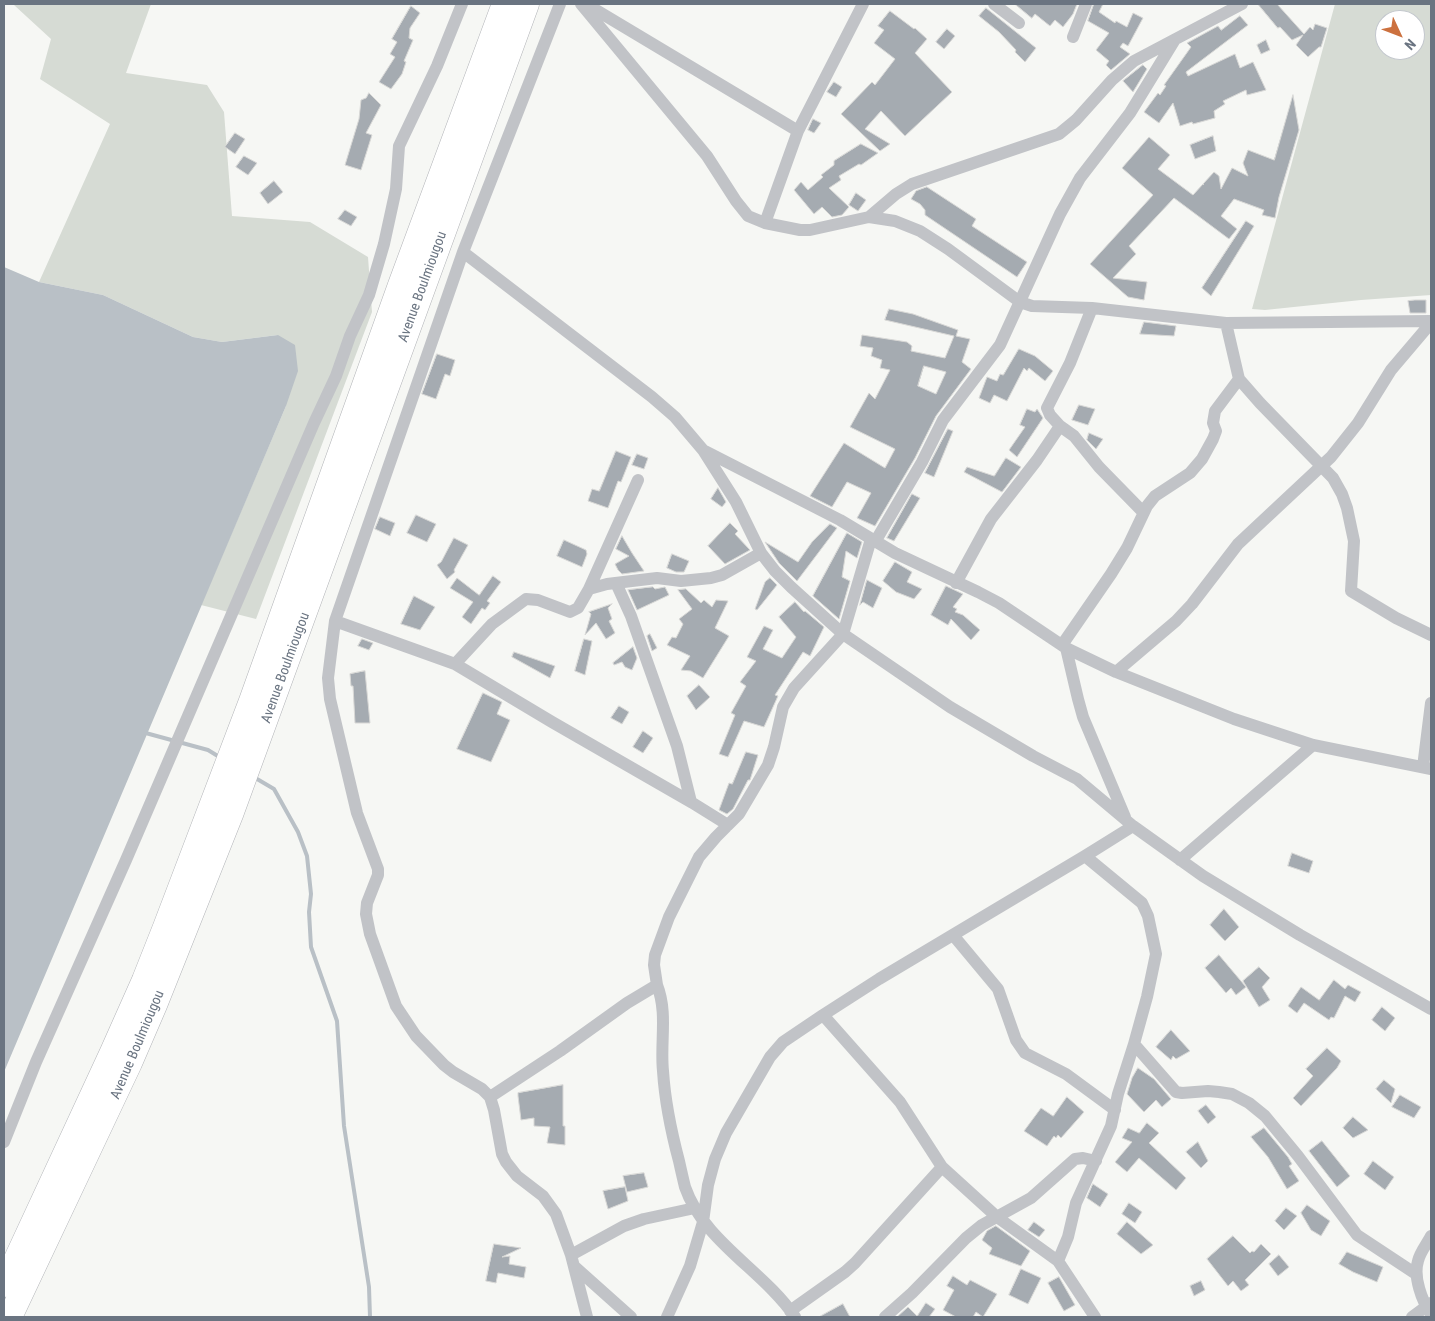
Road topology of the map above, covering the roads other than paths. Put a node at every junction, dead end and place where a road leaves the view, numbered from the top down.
1 (462, 4) edge
2 (504, 4) edge
3 (527, 4) edge
4 (560, 4) edge
5 (581, 4) edge
6 (586, 4) edge
7 (863, 4) edge
8 (994, 4) edge
9 (1086, 4) edge
10 (1242, 4) edge
11 (1219, 10) edge
12 (1019, 23) dead end
13 (1072, 37) dead end
14 (1174, 40) junction
15 (798, 130) junction
16 (869, 217) junction
17 (765, 223) junction
18 (463, 252) junction
19 (1020, 302) junction
20 (1092, 308) junction
21 (1226, 323) junction
22 (1431, 324) edge
23 (1239, 379) junction
24 (1060, 426) junction
25 (703, 450) junction
26 (1321, 466) junction
27 (638, 480) dead end
28 (1143, 512) junction
29 (873, 541) junction
30 (762, 553) junction
31 (956, 582) junction
32 (616, 583) junction
33 (589, 589) junction
34 (335, 621) junction
35 (843, 634) junction
36 (1431, 635) edge
37 (1064, 646) junction
38 (455, 664) junction
39 (1116, 672) junction
40 (1431, 703) edge
41 (261, 705) junction
42 (1312, 745) junction
43 (1427, 768) edge
44 (691, 802) junction
45 (222, 808) junction
46 (1129, 823) junction
47 (728, 825) junction
48 (1085, 856) junction
49 (1180, 860) junction
50 (953, 935) junction
51 (657, 984) junction
52 (1431, 1009) edge
53 (822, 1014) junction
54 (1134, 1044) junction
55 (490, 1097) junction
56 (1115, 1110) junction
57 (4, 1142) edge
58 (1096, 1161) junction
59 (942, 1167) junction
60 (695, 1208) junction
61 (998, 1217) junction
62 (703, 1222) junction
63 (1431, 1236) edge
64 (573, 1261) junction
65 (1058, 1261) junction
66 (1416, 1274) junction
67 (4, 1285) edge
68 (1429, 1308) edge
69 (792, 1314) edge
70 (10, 1317) edge
71 (587, 1317) edge
72 (631, 1317) edge
73 (667, 1317) edge
74 (885, 1317) edge
75 (1095, 1317) edge
76 (1412, 1317) edge

1 - 57 street
2 - 41 highway, Avenue Boulmiougou
3 - 41 highway, Avenue Boulmiougou
4 - 18 street
5 - 17 street
6 - 15 street
7 - 15 street
8 - 12 street
9 - 13 street
10 - 11 street
11 - 14 street
14 - 16 street
14 - 19 street
15 - 17 street
16 - 17 street
16 - 19 street
18 - 25 street
18 - 34 street
19 - 20 street
19 - 29 street
20 - 21 street
20 - 24 street
21 - 22 street
21 - 23 street
22 - 26 street
23 - 26 street
23 - 28 street
24 - 28 street
24 - 31 street
25 - 29 street
25 - 30 street
26 - 36 street
26 - 39 street
27 - 33 street
28 - 37 street
29 - 31 street
29 - 35 street
30 - 32 street
30 - 35 street
31 - 37 street
32 - 33 street
32 - 44 street
33 - 38 street
34 - 38 street
34 - 55 street
35 - 46 street
35 - 47 street
37 - 39 street
37 - 46 street
38 - 44 street
39 - 42 street
40 - 43 street
41 - 45 highway, Avenue Boulmiougou
42 - 43 street
42 - 49 street
44 - 47 street
45 - 67 highway, Avenue Boulmiougou
45 - 70 highway, Avenue Boulmiougou
46 - 48 street
46 - 49 street
47 - 51 street
48 - 50 street
48 - 54 street
49 - 52 street
50 - 53 street
50 - 56 street
51 - 55 street
51 - 60 street
53 - 59 street
53 - 62 street
54 - 56 street
54 - 66 street
55 - 64 street
56 - 58 street
58 - 61 street
58 - 65 street
59 - 61 street
59 - 69 street
60 - 62 street
60 - 64 street
61 - 65 street
61 - 74 street
62 - 69 street
62 - 73 street
63 - 66 street
64 - 71 street
64 - 72 street
65 - 75 street
66 - 68 street
68 - 76 street

